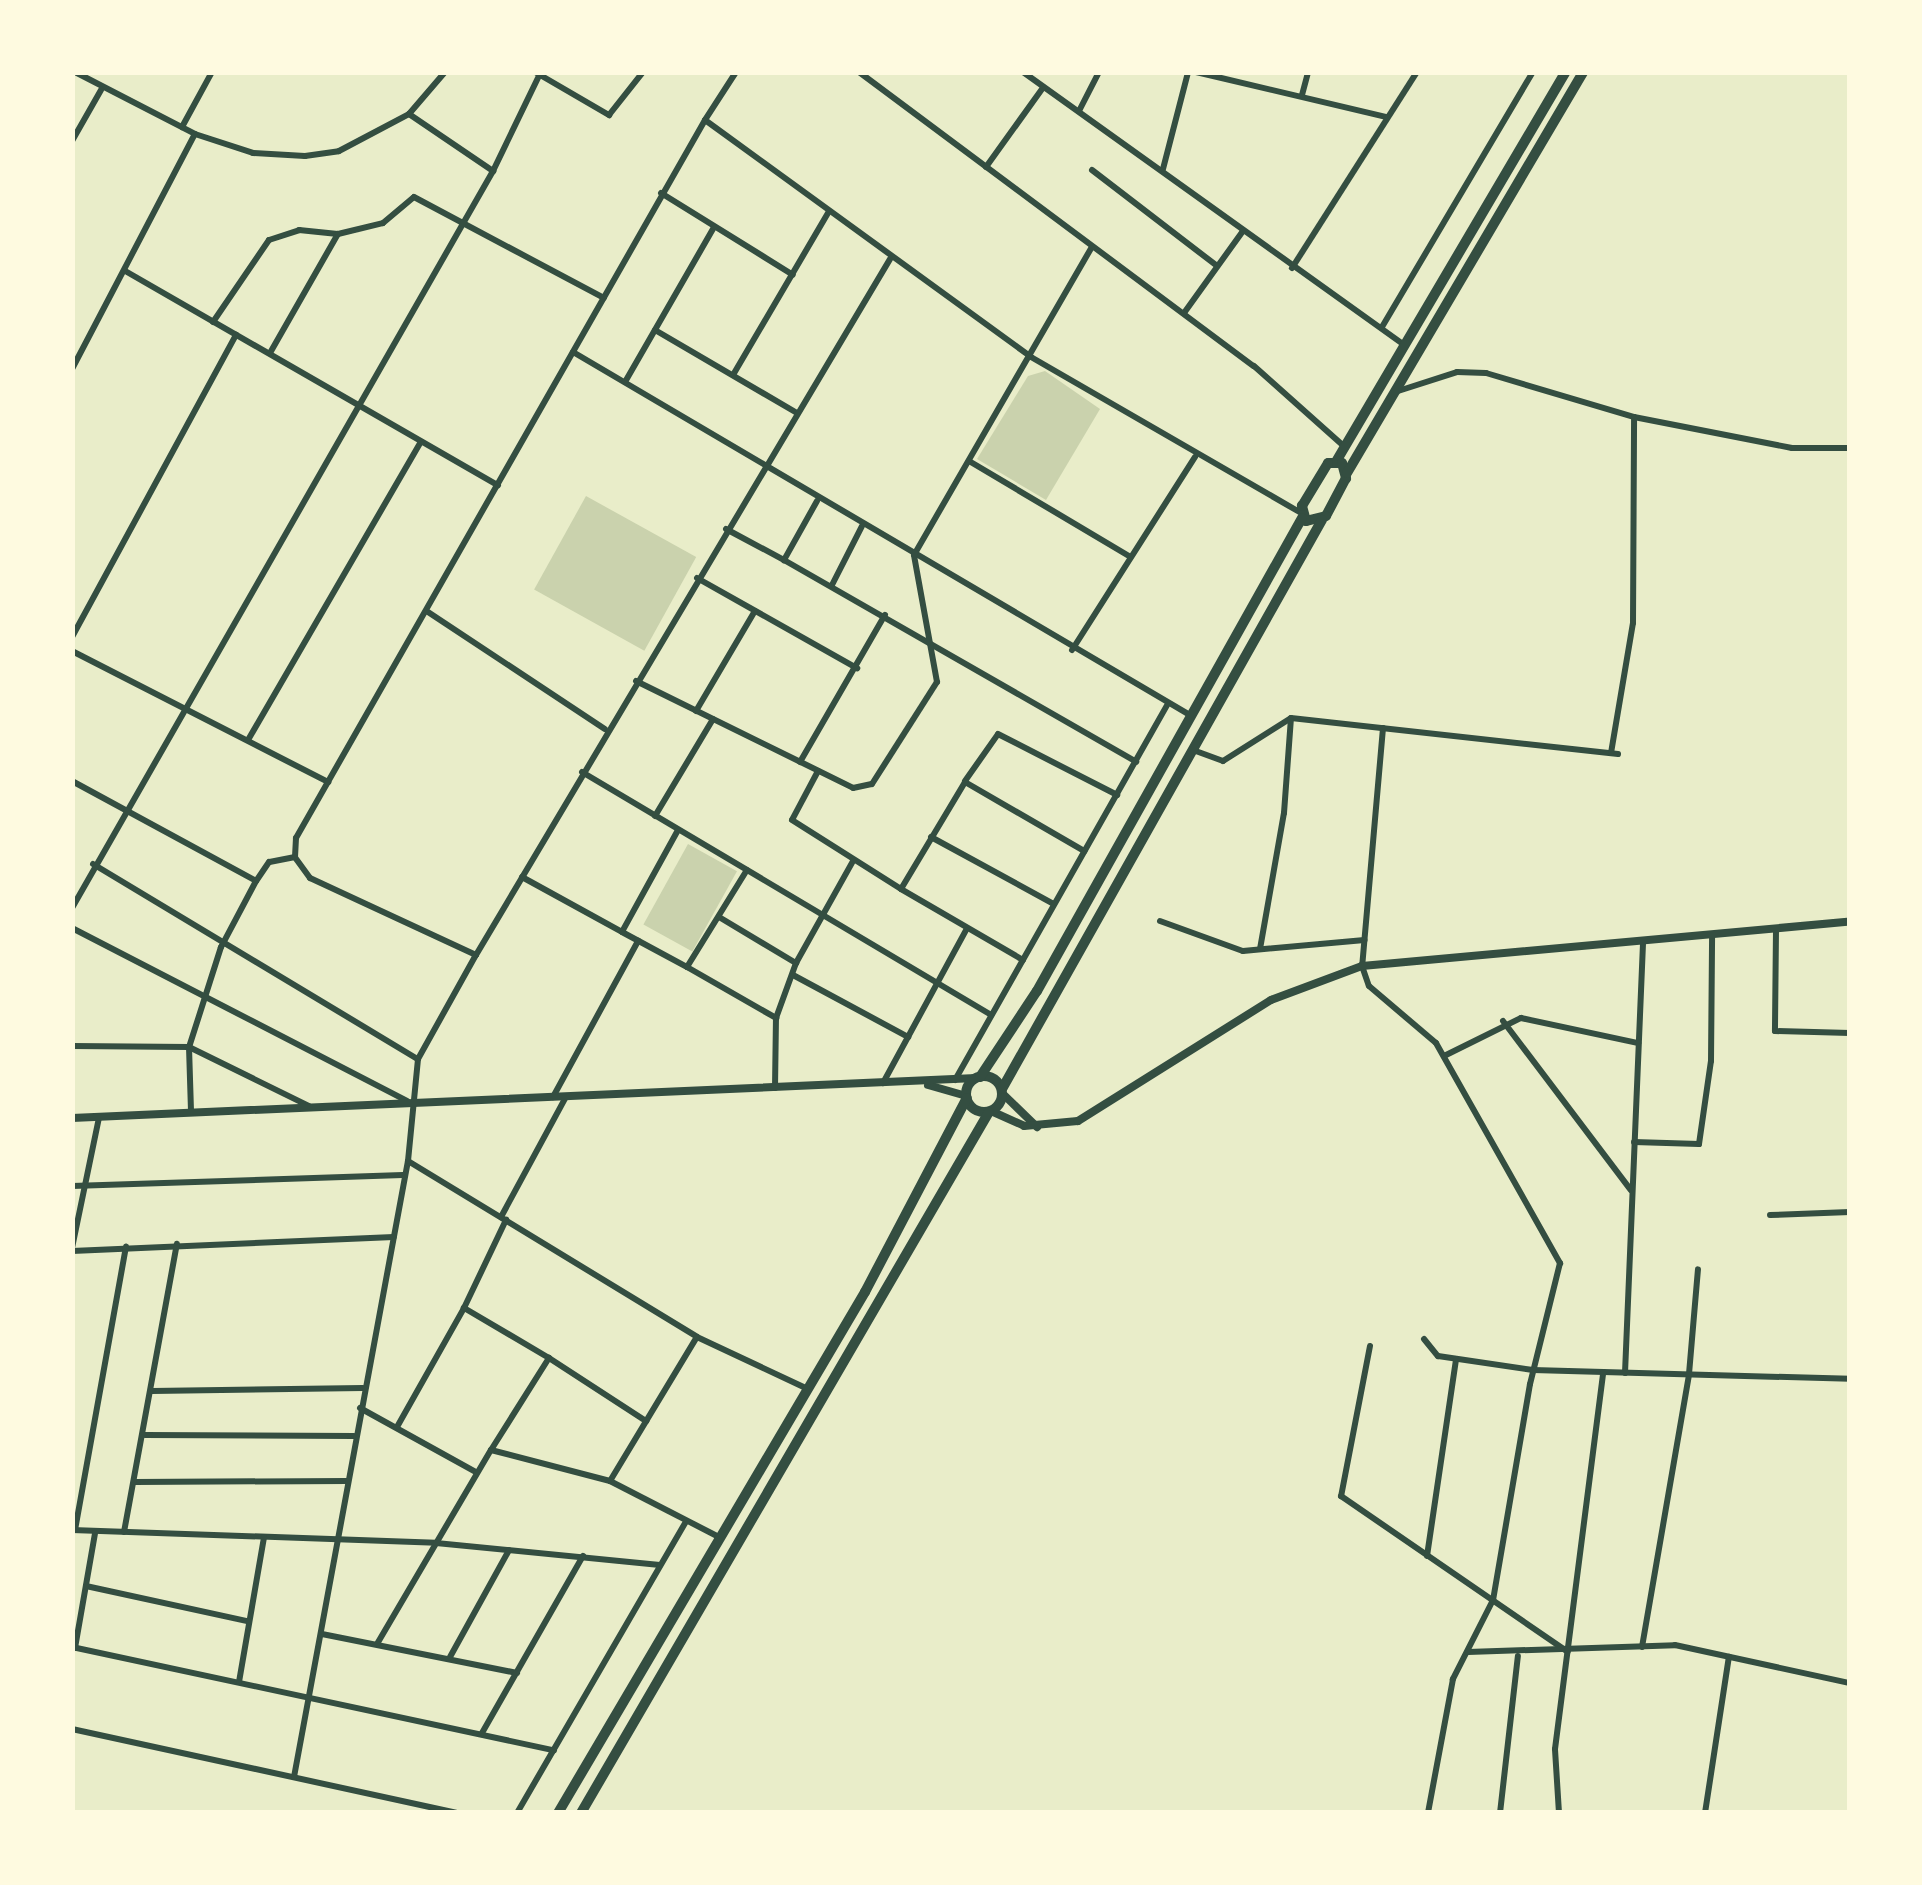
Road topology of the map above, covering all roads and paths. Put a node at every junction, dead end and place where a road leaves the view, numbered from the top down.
1 (75, 72) edge
2 (212, 72) edge
3 (445, 72) edge
4 (643, 72) edge
5 (736, 72) edge
6 (859, 72) edge
7 (1023, 72) edge
8 (1099, 72) edge
9 (1192, 72) edge
10 (1308, 72) edge
11 (1417, 72) edge
12 (1533, 72) edge
13 (1566, 72) edge
14 (1583, 72) edge
15 (537, 74) edge
16 (1042, 89) junction
17 (101, 90) junction
18 (1302, 95) junction
19 (1078, 112) junction
20 (409, 114) junction
21 (1387, 117) junction
22 (705, 120) junction
23 (182, 127) junction
24 (195, 134) junction
25 (72, 141) edge
26 (986, 167) junction
27 (1163, 169) junction
28 (1092, 170) dead end
29 (493, 171) junction
30 (662, 193) junction
31 (828, 213) junction
32 (464, 218) junction
33 (714, 227) junction
34 (1243, 231) junction
35 (338, 234) junction
36 (1091, 249) junction
37 (890, 260) junction
38 (1216, 265) junction
39 (1292, 268) junction
40 (127, 272) junction
41 (793, 274) junction
42 (604, 298) junction
43 (1184, 313) junction
44 (213, 322) junction
45 (1382, 327) junction
46 (655, 330) junction
47 (236, 335) junction
48 (1405, 345) junction
49 (270, 352) junction
50 (572, 352) junction
51 (1031, 357) junction
52 (72, 369) edge
53 (733, 375) junction
54 (625, 382) junction
55 (1395, 392) junction
56 (356, 403) junction
57 (797, 412) junction
58 (1634, 417) junction
59 (421, 441) junction
60 (1345, 447) junction
61 (1850, 448) edge
62 (1195, 457) junction
63 (1337, 460) junction
64 (970, 461) junction
65 (763, 466) junction
66 (1347, 473) junction
67 (498, 485) junction
68 (817, 501) junction
69 (1301, 515) junction
70 (1322, 520) junction
71 (862, 526) junction
72 (726, 529) junction
73 (914, 554) junction
74 (1129, 556) junction
75 (784, 560) junction
76 (697, 578) junction
77 (832, 585) junction
78 (427, 611) junction
79 (755, 611) junction
80 (885, 615) junction
81 (72, 637) edge
82 (936, 648) junction
83 (1072, 650) junction
84 (72, 651) edge
85 (856, 668) junction
86 (636, 681) junction
87 (1168, 703) junction
88 (184, 709) junction
89 (697, 710) junction
90 (1195, 718) junction
91 (1291, 718) junction
92 (713, 719) junction
93 (1383, 728) junction
94 (605, 729) junction
95 (248, 740) junction
96 (1192, 750) junction
97 (800, 762) junction
98 (1136, 763) junction
99 (818, 770) junction
100 (581, 771) junction
101 (72, 781) edge
102 (328, 782) junction
103 (965, 782) junction
104 (1117, 796) junction
105 (124, 806) junction
106 (655, 816) junction
107 (678, 830) junction
108 (930, 837) junction
109 (1084, 851) junction
110 (295, 857) junction
111 (853, 861) junction
112 (93, 864) junction
113 (747, 870) junction
114 (522, 877) junction
115 (256, 881) junction
116 (901, 889) junction
117 (75, 896) edge
118 (1054, 904) junction
119 (72, 908) edge
120 (824, 916) junction
121 (719, 917) junction
122 (1160, 921) dead end
123 (1850, 922) edge
124 (72, 928) edge
125 (966, 929) junction
126 (1776, 930) junction
127 (622, 932) junction
128 (1712, 937) junction
129 (1365, 940) junction
130 (638, 941) junction
131 (1642, 944) junction
132 (221, 947) junction
133 (1260, 949) junction
134 (476, 955) junction
135 (1023, 960) junction
136 (796, 963) junction
137 (1363, 966) junction
138 (687, 968) junction
139 (793, 975) junction
140 (939, 984) junction
141 (202, 1000) junction
142 (992, 1015) junction
143 (776, 1018) junction
144 (1503, 1021) junction
145 (1850, 1033) edge
146 (908, 1037) junction
147 (1638, 1043) junction
148 (72, 1046) edge
149 (189, 1046) junction
150 (1444, 1056) junction
151 (418, 1059) junction
152 (978, 1078) junction
153 (955, 1080) junction
154 (883, 1083) junction
155 (921, 1083) junction
156 (775, 1088) junction
157 (1002, 1091) junction
158 (566, 1096) junction
159 (553, 1097) junction
160 (967, 1097) junction
161 (310, 1106) junction
162 (415, 1107) junction
163 (990, 1111) junction
164 (191, 1112) junction
165 (72, 1118) edge
166 (99, 1118) junction
167 (1038, 1128) junction
168 (1634, 1142) junction
169 (408, 1161) junction
170 (404, 1175) junction
171 (86, 1185) junction
172 (72, 1186) edge
173 (1632, 1191) junction
174 (1850, 1212) edge
175 (1770, 1215) dead end
176 (503, 1219) junction
177 (394, 1237) junction
178 (177, 1244) junction
179 (126, 1247) junction
180 (72, 1250) edge
181 (1698, 1269) dead end
182 (464, 1308) junction
183 (697, 1337) junction
184 (1424, 1339) dead end
185 (1370, 1346) dead end
186 (549, 1358) junction
187 (1456, 1359) junction
188 (1533, 1370) junction
189 (1603, 1372) junction
190 (1625, 1373) junction
191 (1689, 1375) junction
192 (1850, 1379) edge
193 (363, 1388) junction
194 (808, 1389) junction
195 (152, 1390) junction
196 (360, 1408) junction
197 (646, 1421) junction
198 (397, 1427) junction
199 (145, 1436) junction
200 (354, 1436) junction
201 (491, 1450) junction
202 (476, 1472) junction
203 (347, 1480) junction
204 (610, 1481) junction
205 (135, 1482) junction
206 (686, 1522) junction
207 (73, 1529) edge
208 (124, 1532) junction
209 (95, 1533) junction
210 (265, 1536) junction
211 (338, 1539) junction
212 (722, 1539) junction
213 (436, 1543) junction
214 (510, 1549) junction
215 (583, 1556) junction
216 (1427, 1556) junction
217 (659, 1565) junction
218 (86, 1586) junction
219 (1493, 1600) junction
220 (247, 1621) junction
221 (322, 1634) junction
222 (377, 1644) junction
223 (1642, 1647) junction
224 (74, 1648) edge
225 (1467, 1652) junction
226 (1568, 1652) junction
227 (1518, 1655) junction
228 (450, 1657) junction
229 (1730, 1657) junction
230 (517, 1672) junction
231 (238, 1682) junction
232 (1850, 1683) edge
233 (310, 1696) junction
234 (72, 1729) edge
235 (482, 1733) junction
236 (554, 1750) junction
237 (294, 1777) junction
238 (456, 1813) edge
239 (517, 1813) edge
240 (558, 1813) edge
241 (581, 1813) edge
242 (1428, 1813) edge
243 (1500, 1813) edge
244 (1559, 1813) edge
245 (1706, 1813) edge

1 - 17 street
2 - 23 street
3 - 20 street
4 - 15 street
5 - 22 street
6 - 26 street
7 - 16 street
8 - 19 street
9 - 18 street
9 - 27 street
10 - 18 street
11 - 21 street
12 - 45 street
13 - 48 highway
14 - 55 highway
15 - 29 street
16 - 19 street
16 - 26 street
17 - 23 street
17 - 25 street
18 - 21 street
19 - 27 street
20 - 24 street
20 - 29 street
21 - 39 street
22 - 30 street
22 - 31 street
23 - 24 street
24 - 40 street
26 - 36 street
27 - 34 street
28 - 38 street
29 - 32 street
30 - 33 street
30 - 42 street
31 - 37 street
31 - 41 street
32 - 35 street
32 - 42 street
32 - 56 street
33 - 41 street
33 - 46 street
34 - 38 street
34 - 39 street
35 - 44 street
35 - 49 street
36 - 43 street
36 - 51 street
37 - 51 street
37 - 57 street
38 - 43 street
39 - 45 street
40 - 44 street
40 - 52 street
41 - 53 street
42 - 50 street
43 - 60 street
44 - 47 street
45 - 48 street
46 - 53 street
46 - 54 street
47 - 49 street
47 - 81 street
48 - 60 highway
49 - 56 street
50 - 54 street
50 - 67 street
51 - 62 street
51 - 64 street
53 - 57 street
54 - 65 street
55 - 58 street
55 - 66 highway
56 - 59 street
56 - 88 street
57 - 65 street
58 - 61 street
58 - 93 street
59 - 67 street
59 - 95 street
60 - 63 highway
62 - 69 street
62 - 74 street
63 - 66 highway
63 - 69 highway
64 - 73 street
64 - 74 street
65 - 68 street
65 - 72 street
66 - 70 highway
67 - 78 street
68 - 71 street
68 - 75 street
69 - 70 highway
69 - 90 highway
70 - 96 highway
71 - 73 street
71 - 77 street
72 - 75 street
72 - 76 street
73 - 82 street
73 - 83 street
74 - 83 street
75 - 77 street
76 - 79 street
76 - 86 street
77 - 80 street
78 - 94 street
78 - 102 street
79 - 85 street
79 - 89 street
80 - 82 street
80 - 85 street
82 - 98 street
82 - 99 street
83 - 87 street
84 - 88 street
85 - 97 street
86 - 89 street
86 - 94 street
87 - 90 street
87 - 98 street
88 - 95 street
88 - 105 street
89 - 92 street
90 - 152 highway
91 - 93 street
91 - 96 street
91 - 133 street
92 - 97 street
92 - 106 street
93 - 129 street
94 - 100 street
95 - 102 street
96 - 157 highway
97 - 99 street
98 - 104 street
99 - 111 street
100 - 106 street
100 - 114 street
101 - 105 street
102 - 110 street
103 - 104 street
103 - 108 street
103 - 109 street
104 - 109 street
105 - 112 street
105 - 115 street
106 - 107 street
107 - 113 street
107 - 127 street
108 - 116 street
108 - 118 street
109 - 118 street
110 - 115 street
110 - 134 street
111 - 116 street
111 - 120 street
112 - 117 street
112 - 132 street
113 - 120 street
113 - 121 street
114 - 127 street
114 - 134 street
115 - 132 street
116 - 125 street
117 - 119 street
118 - 135 street
120 - 136 street
120 - 140 street
121 - 136 street
121 - 138 street
122 - 133 street
123 - 126 street
124 - 141 street
125 - 135 street
125 - 140 street
126 - 128 street
126 - 145 street
127 - 130 street
128 - 131 street
128 - 168 street
129 - 133 street
129 - 137 street
130 - 138 street
130 - 159 street
131 - 137 street
131 - 147 street
132 - 141 street
132 - 151 street
134 - 151 street
135 - 142 street
136 - 139 street
137 - 150 street
137 - 167 street
138 - 143 street
139 - 143 street
139 - 146 street
140 - 142 street
140 - 146 street
141 - 149 street
141 - 162 street
142 - 153 street
143 - 156 street
144 - 147 street
144 - 150 street
144 - 173 street
146 - 154 street
147 - 168 street
148 - 149 street
149 - 161 street
149 - 164 street
150 - 188 street
151 - 162 street
152 - 153 street
152 - 157 highway
152 - 160 highway
153 - 155 street
154 - 155 street
154 - 156 street
155 - 160 street
156 - 158 street
157 - 163 highway
157 - 167 street
158 - 159 street
158 - 176 street
159 - 162 street
160 - 163 highway
160 - 194 highway
161 - 162 street
161 - 164 street
162 - 169 street
163 - 167 street
163 - 241 highway
164 - 166 street
165 - 166 street
166 - 171 street
168 - 173 street
169 - 170 street
169 - 176 street
170 - 171 street
170 - 177 street
171 - 172 street
171 - 180 street
173 - 190 street
174 - 175 street
176 - 182 street
176 - 183 street
177 - 178 street
177 - 193 street
178 - 179 street
178 - 195 street
179 - 180 street
179 - 207 street
181 - 191 street
182 - 186 street
182 - 198 street
183 - 194 street
183 - 197 street
184 - 187 street
185 - 216 street
186 - 197 street
186 - 201 street
187 - 188 street
187 - 216 street
188 - 189 street
188 - 219 street
189 - 190 street
189 - 226 street
190 - 191 street
191 - 192 street
191 - 223 street
193 - 195 street
193 - 196 street
194 - 212 highway
195 - 199 street
196 - 198 street
196 - 200 street
197 - 204 street
198 - 202 street
199 - 200 street
199 - 205 street
200 - 203 street
201 - 202 street
201 - 204 street
202 - 213 street
203 - 205 street
203 - 211 street
204 - 206 street
205 - 208 street
206 - 212 street
206 - 217 street
207 - 209 street
208 - 209 street
208 - 210 street
209 - 218 street
210 - 211 street
210 - 220 street
211 - 213 street
211 - 221 street
212 - 240 highway
213 - 214 street
213 - 222 street
214 - 215 street
214 - 228 street
215 - 217 street
215 - 230 street
216 - 219 street
217 - 236 street
218 - 220 street
218 - 224 street
219 - 225 street
219 - 226 street
220 - 231 street
221 - 222 street
221 - 233 street
222 - 228 street
223 - 226 street
223 - 229 street
224 - 231 street
225 - 227 street
225 - 242 street
226 - 227 street
226 - 244 street
227 - 243 street
228 - 230 street
229 - 232 street
229 - 245 street
230 - 235 street
231 - 233 street
233 - 235 street
233 - 237 street
234 - 237 street
235 - 236 street
236 - 239 street
237 - 238 street

